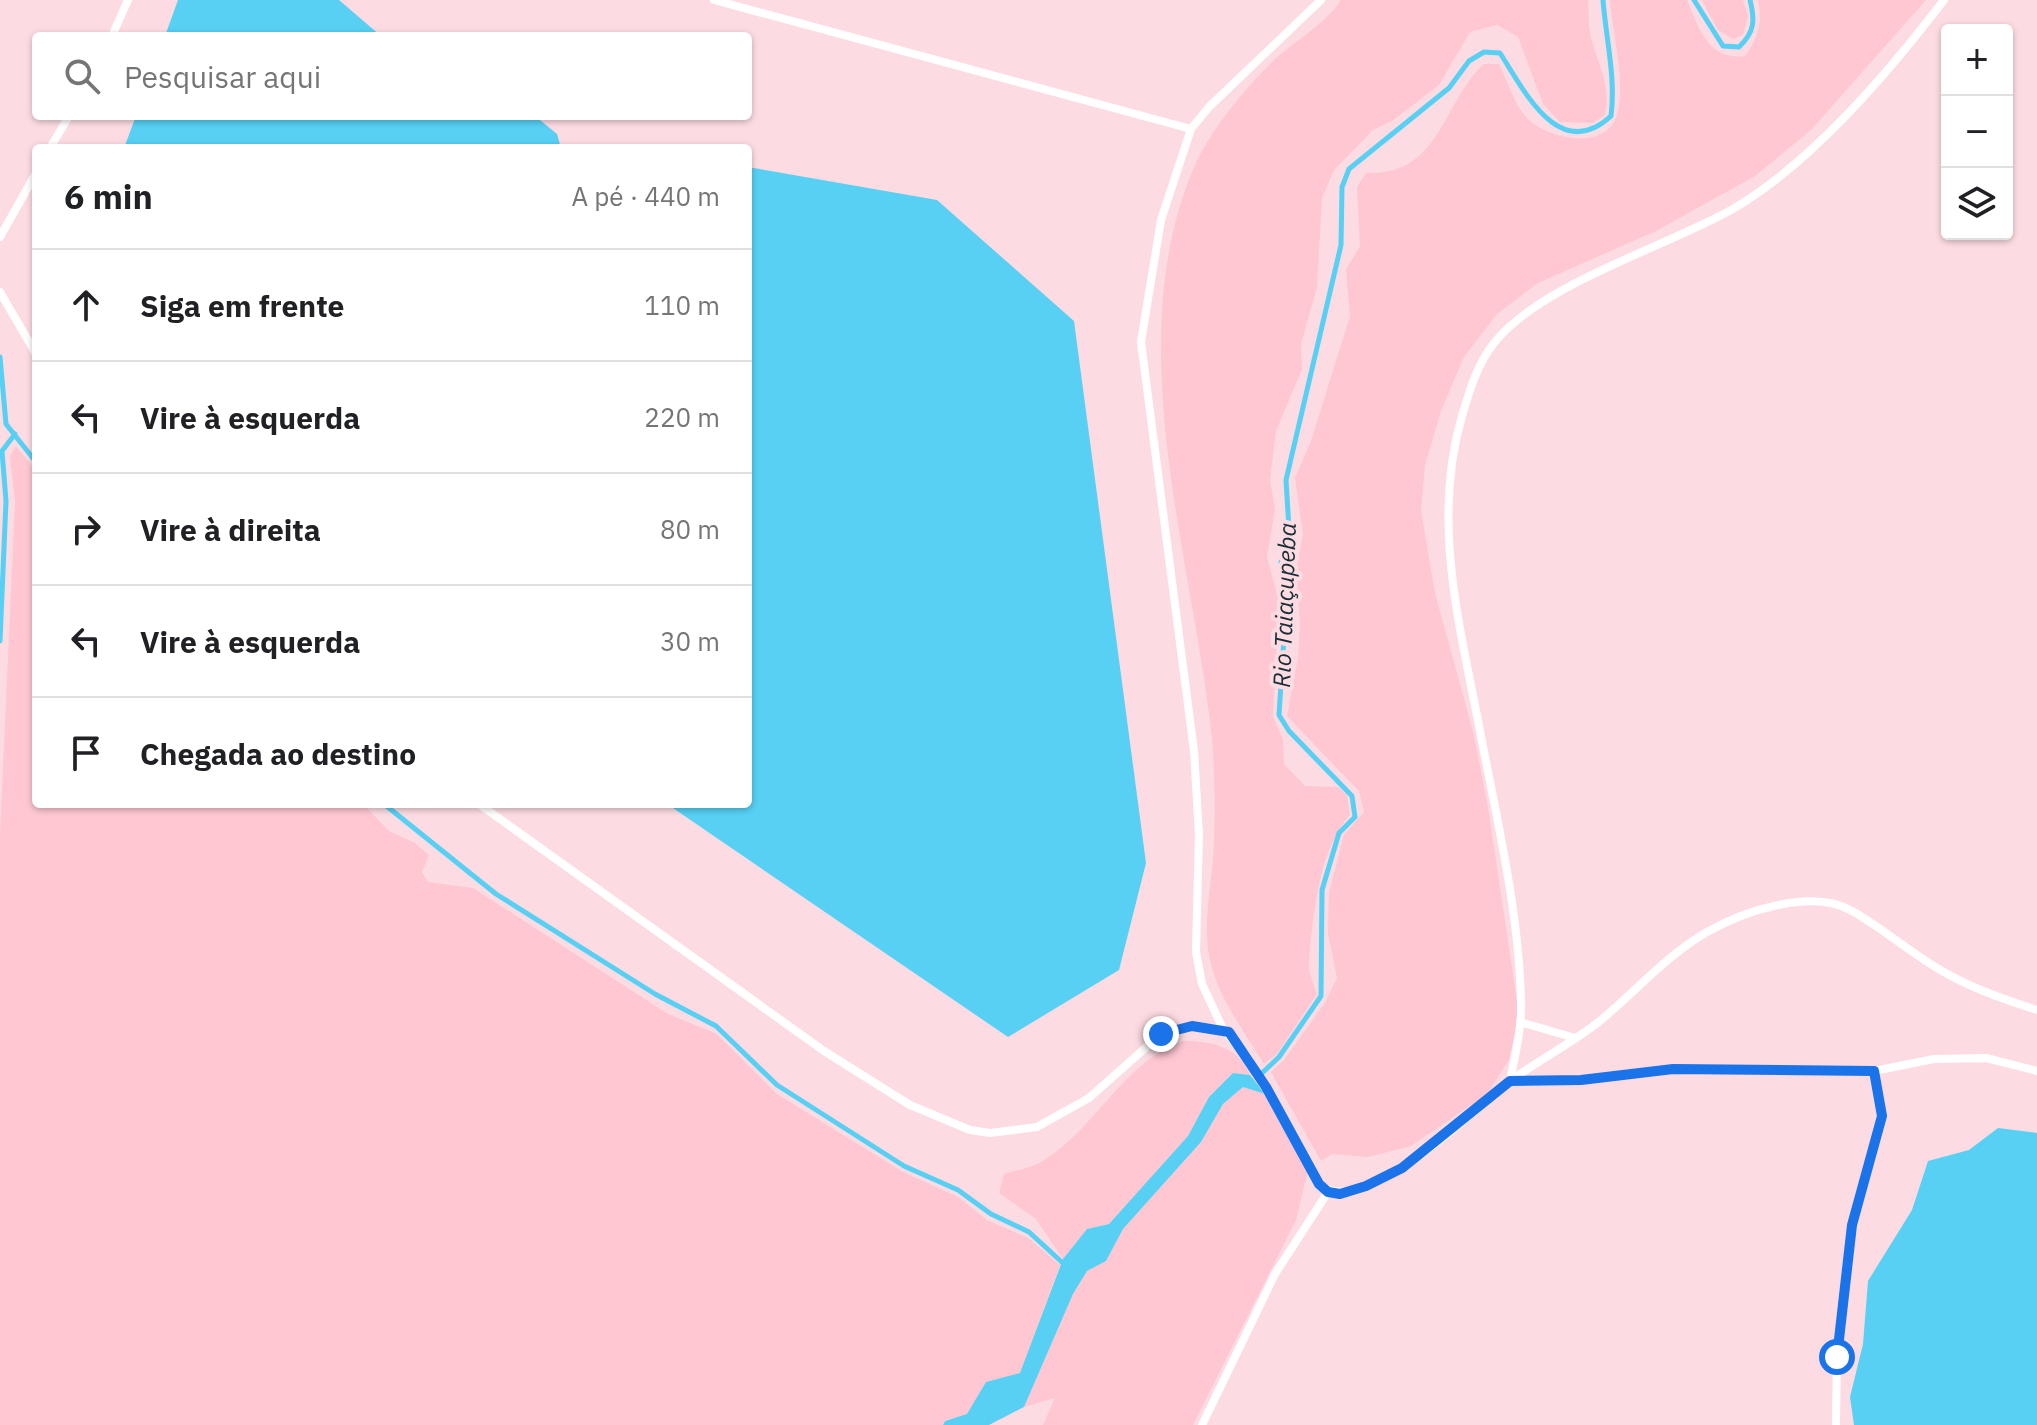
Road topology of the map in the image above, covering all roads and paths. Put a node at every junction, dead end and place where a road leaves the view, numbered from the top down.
1 (128, 0) edge
2 (714, 0) edge
3 (1321, 0) edge
4 (1944, 0) edge
5 (114, 32) edge
6 (67, 120) edge
7 (1191, 129) junction
8 (52, 144) edge
9 (32, 180) edge
10 (0, 237) edge
11 (0, 292) edge
12 (32, 347) edge
13 (485, 808) edge
14 (2037, 1010) edge
15 (1520, 1022) junction
16 (1223, 1029) junction
17 (1575, 1038) junction
18 (1874, 1071) junction
19 (2037, 1071) edge
20 (1510, 1081) junction
21 (1328, 1192) junction
22 (1202, 1425) edge
23 (1836, 1425) edge

1 - 5 lane
2 - 7 lane
3 - 7 lane
4 - 15 lane
6 - 8 lane
7 - 16 lane
9 - 10 lane
11 - 12 lane
13 - 16 lane
14 - 17 lane
15 - 17 lane
15 - 20 lane
16 - 21 lane
17 - 20 lane
18 - 19 lane
18 - 20 lane
18 - 23 lane
20 - 21 lane
21 - 22 lane

